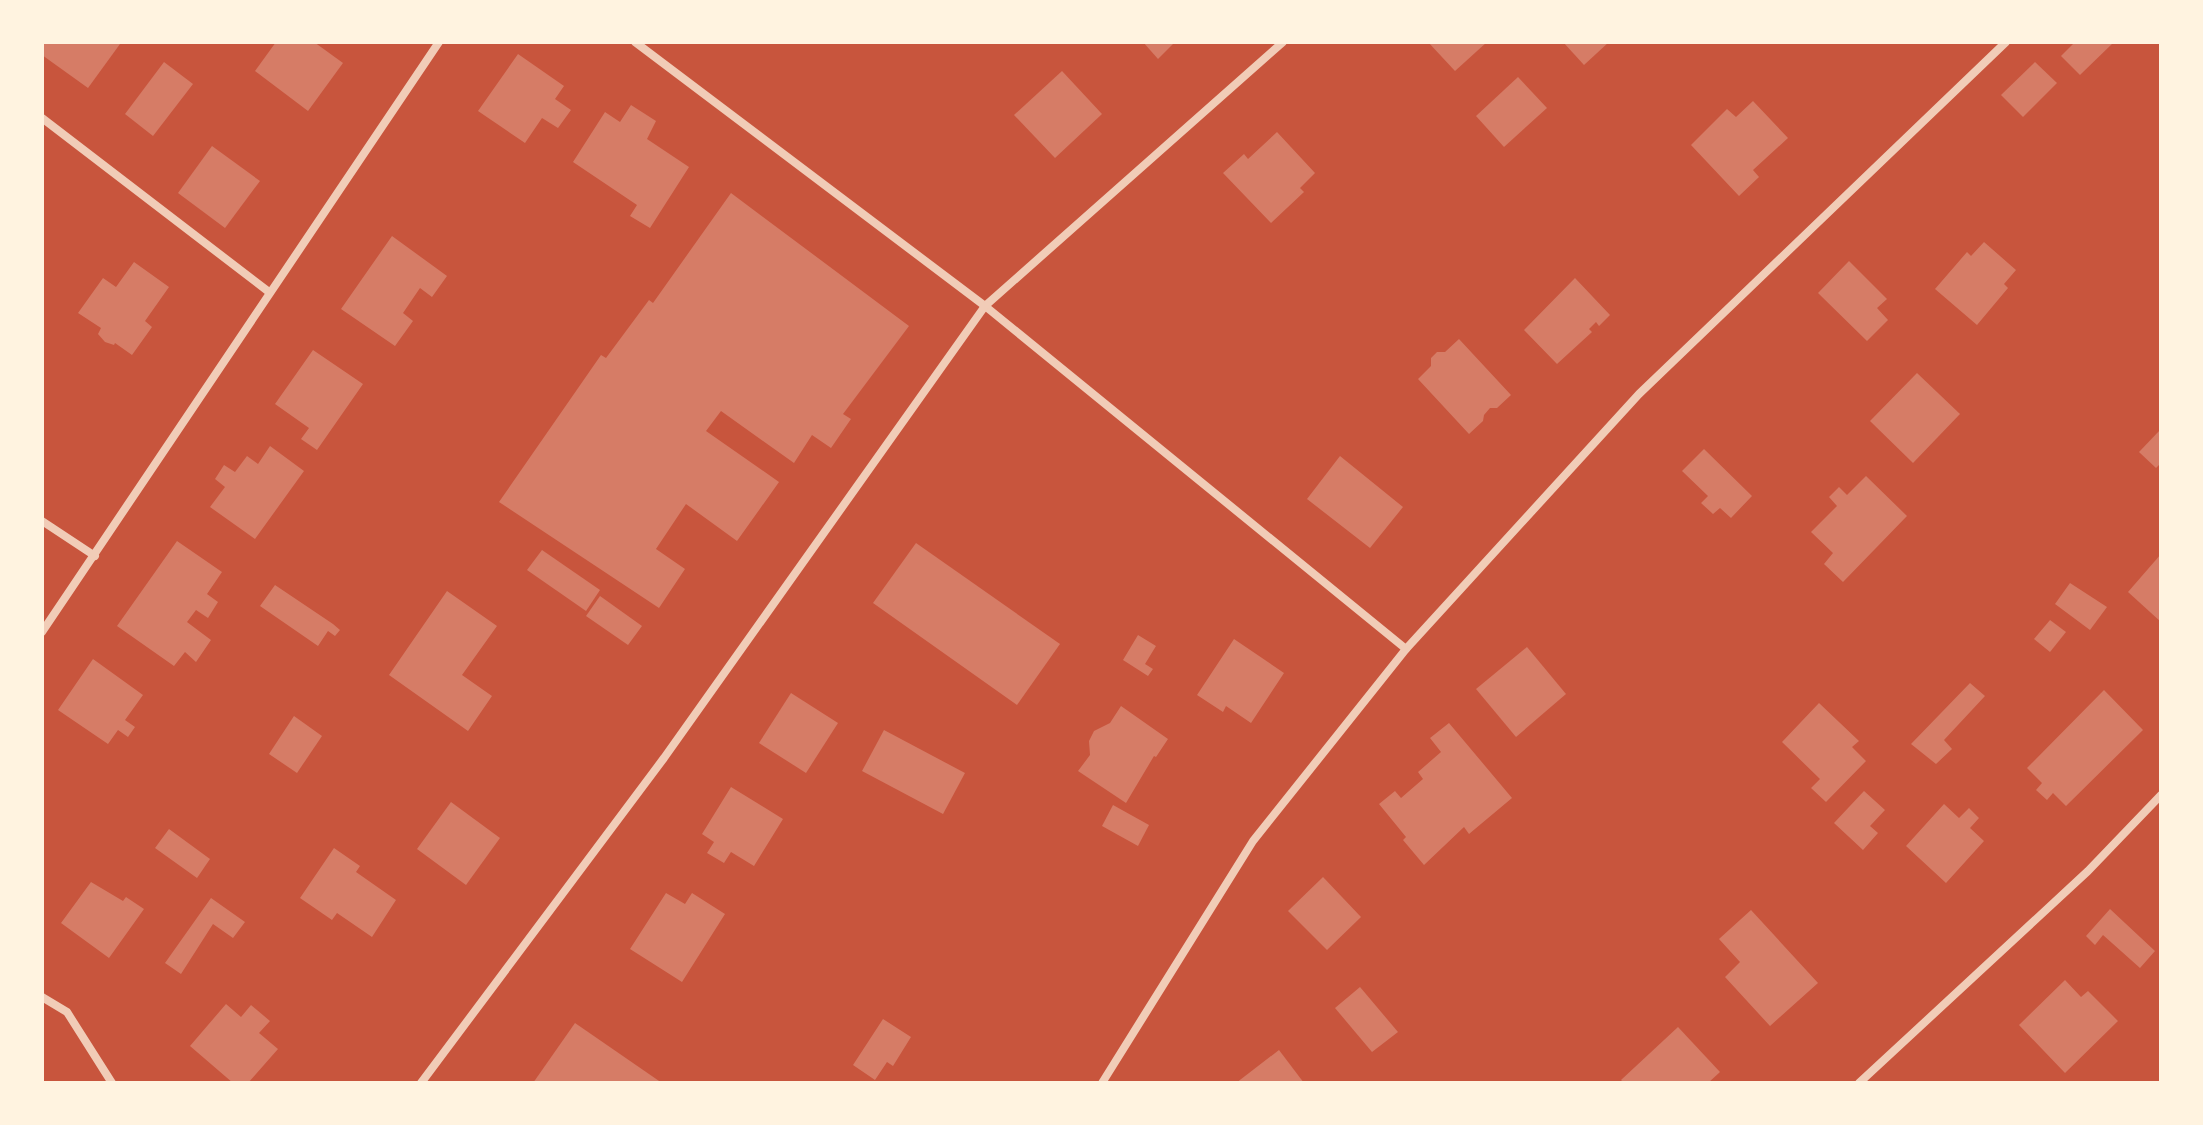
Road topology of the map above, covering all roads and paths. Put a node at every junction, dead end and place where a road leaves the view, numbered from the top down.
1 (439, 42) edge
2 (635, 42) edge
3 (1283, 42) edge
4 (2006, 42) edge
5 (42, 118) edge
6 (269, 292) junction
7 (985, 306) junction
8 (42, 521) edge
9 (95, 556) junction
10 (42, 632) edge
11 (1406, 649) junction
12 (2161, 795) edge
13 (42, 997) edge
14 (112, 1083) edge
15 (421, 1083) edge
16 (1102, 1083) edge
17 (1859, 1083) edge

1 - 6 street
2 - 7 street
3 - 7 street
4 - 11 street
5 - 6 street
6 - 9 street
7 - 11 street
7 - 15 street
8 - 9 street
9 - 10 street
11 - 16 street
12 - 17 street
13 - 14 street

